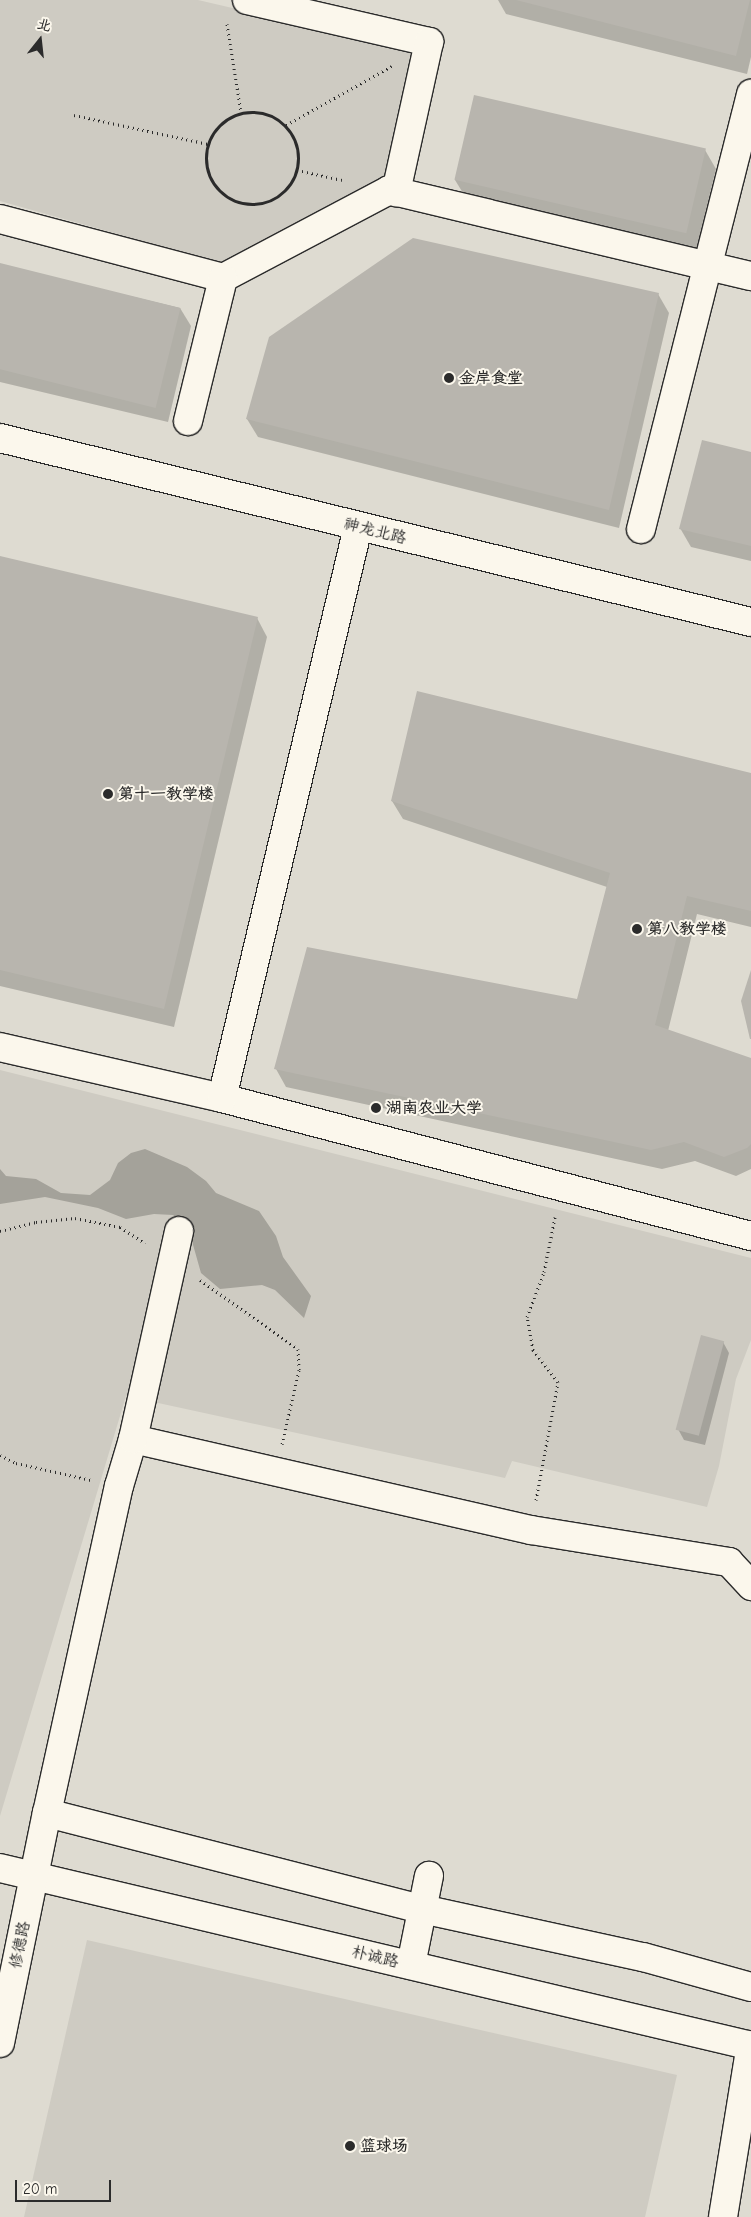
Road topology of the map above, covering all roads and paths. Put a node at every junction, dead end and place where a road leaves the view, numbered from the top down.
1 (247, 0) edge
2 (227, 19) dead end
3 (394, 65) dead end
4 (751, 94) edge
5 (241, 112) junction
6 (74, 115) dead end
7 (286, 125) junction
8 (208, 144) junction
9 (396, 192) junction
10 (0, 219) edge
11 (708, 266) junction
12 (751, 276) edge
13 (222, 278) junction
14 (188, 421) dead end
15 (0, 438) edge
16 (358, 527) junction
17 (641, 529) dead end
18 (751, 622) edge
19 (0, 1047) edge
20 (222, 1098) junction
21 (561, 1187) junction
22 (179, 1230) dead end
23 (0, 1231) edge
24 (751, 1236) edge
25 (172, 1260) junction
26 (133, 1439) junction
27 (0, 1456) edge
28 (276, 1472) junction
29 (119, 1486) junction
30 (531, 1530) junction
31 (751, 1586) edge
32 (47, 1813) junction
33 (0, 1868) edge
34 (34, 1876) junction
35 (429, 1876) dead end
36 (422, 1909) junction
37 (411, 1965) junction
38 (751, 1988) edge
39 (0, 2044) edge
40 (751, 2046) edge
41 (723, 2217) edge

1 - 9 street
2 - 5 path
3 - 7 path
4 - 11 street
5 - 7 path
5 - 8 path
6 - 8 path
7 - 8 path
9 - 11 street
9 - 13 street
10 - 13 street
11 - 12 street
11 - 17 street
13 - 14 street
15 - 16 street, 神龙北路
16 - 18 street, 神龙北路
16 - 20 street
19 - 20 street
20 - 21 street
21 - 24 street
21 - 30 path
22 - 25 street, 修德路
23 - 25 path
25 - 26 street, 修德路
25 - 28 path
26 - 28 street
26 - 29 street, 修德路
27 - 29 path
28 - 30 street
29 - 32 street, 修德路
30 - 31 street
32 - 34 street, 修德路
32 - 36 street
33 - 34 street, 朴诚路
34 - 37 street, 朴诚路
34 - 39 street, 修德路
35 - 36 street
36 - 37 street
36 - 38 street
37 - 40 street, 朴诚路
40 - 41 street

